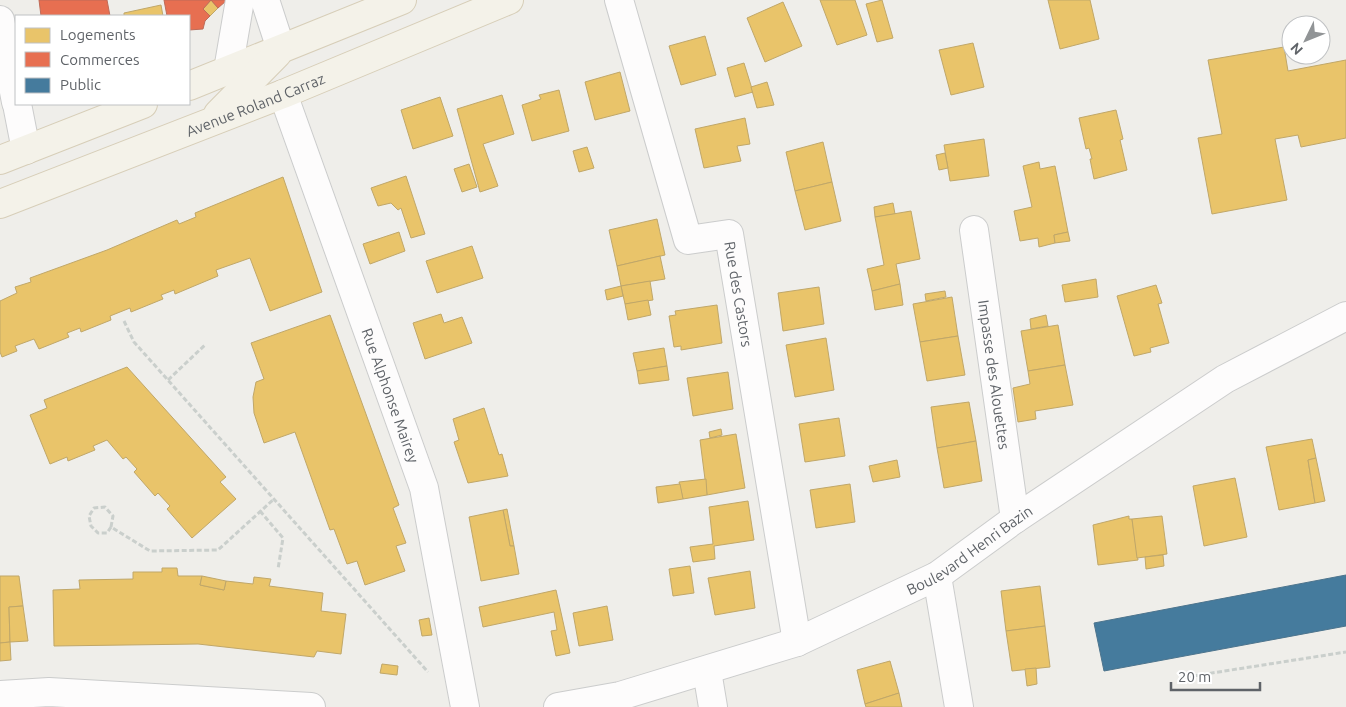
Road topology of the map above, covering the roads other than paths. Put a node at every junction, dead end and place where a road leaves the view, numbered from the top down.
1 (240, 0) edge
2 (265, 0) edge
3 (402, 0) edge
4 (509, 0) edge
5 (619, 0) edge
6 (0, 20) edge
7 (281, 49) junction
8 (228, 70) junction
9 (190, 86) edge
10 (283, 94) junction
11 (15, 98) edge
12 (16, 105) edge
13 (140, 105) edge
14 (209, 122) junction
15 (26, 150) junction
16 (0, 160) edge
17 (0, 204) edge
18 (974, 230) dead end
19 (1346, 316) edge
20 (1015, 519) junction
21 (937, 576) junction
22 (797, 642) junction
23 (708, 671) junction
24 (0, 695) edge
25 (463, 698) edge
26 (311, 707) edge
27 (558, 707) edge
28 (714, 707) edge
29 (959, 707) edge

1 - 8 street
2 - 7 street
3 - 7 main road
4 - 10 main road, Avenue Roland Carraz
5 - 22 street, Rue des Castors
6 - 11 street
7 - 8 main road
7 - 14 main road
8 - 9 main road
10 - 14 main road, Avenue Roland Carraz
10 - 25 street, Rue Alphonse Mairey
12 - 15 street
13 - 15 main road
14 - 17 main road, Avenue Roland Carraz
15 - 16 main road
18 - 20 street, Impasse des Alouettes
19 - 20 street, Boulevard Henri Bazin
20 - 21 street, Boulevard Henri Bazin
21 - 22 street, Boulevard Henri Bazin
21 - 29 street
22 - 23 street, Boulevard Henri Bazin
23 - 27 street, Boulevard Henri Bazin
23 - 28 street
24 - 26 street

